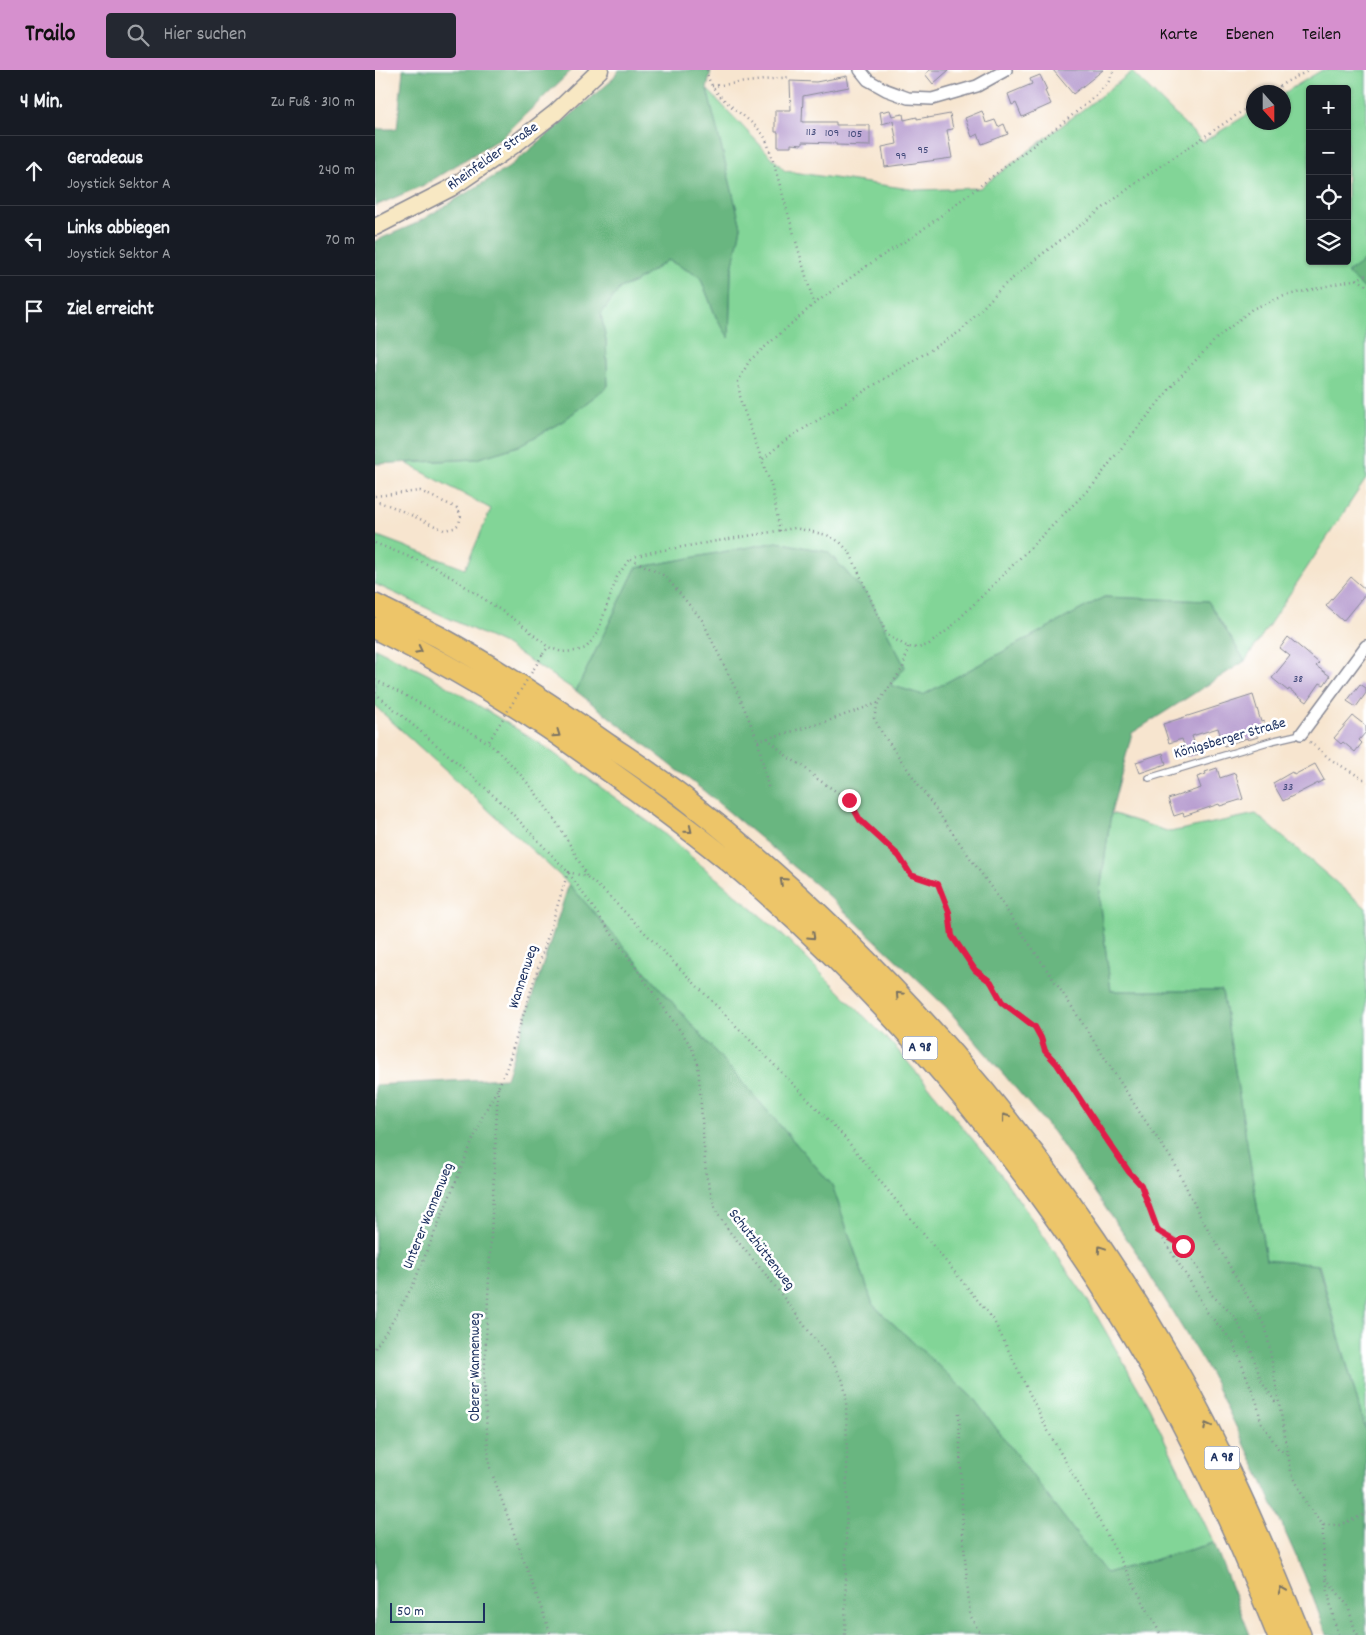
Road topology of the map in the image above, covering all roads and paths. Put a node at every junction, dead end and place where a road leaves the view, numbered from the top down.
1 (600, 70) edge
2 (707, 70) edge
3 (859, 70) edge
4 (1006, 70) edge
5 (1310, 70) edge
6 (1113, 72) dead end
7 (790, 77) dead end
8 (1282, 85) edge
9 (712, 86) junction
10 (1246, 109) edge
11 (375, 227) edge
12 (1366, 275) edge
13 (1357, 279) junction
14 (1366, 285) edge
15 (813, 304) junction
16 (763, 459) junction
17 (375, 496) edge
18 (375, 501) edge
19 (780, 532) junction
20 (375, 543) edge
21 (630, 558) junction
22 (375, 605) edge
23 (375, 628) edge
24 (1366, 646) edge
25 (548, 647) junction
26 (908, 647) junction
27 (375, 680) edge
28 (375, 693) edge
29 (878, 703) junction
30 (1301, 734) junction
31 (767, 738) junction
32 (757, 741) junction
33 (489, 742) junction
34 (1149, 778) dead end
35 (1366, 779) edge
36 (769, 791) dead end
37 (569, 872) junction
38 (587, 877) junction
39 (498, 1088) junction
40 (1158, 1231) junction
41 (375, 1348) edge
42 (1279, 1407) junction
43 (959, 1413) dead end
44 (1287, 1455) junction
45 (1366, 1514) edge
46 (1323, 1525) junction
47 (1325, 1577) junction
48 (551, 1635) edge
49 (845, 1635) edge
50 (981, 1635) edge
51 (1161, 1635) edge
52 (1278, 1635) edge
53 (1300, 1635) edge
54 (1338, 1635) edge
55 (1359, 1635) edge

1 - 11 main road, Rheinfelder Straße
2 - 9 path
3 - 4 street
5 - 8 path
6 - 15 path
7 - 9 path
9 - 15 path
10 - 16 path
12 - 13 path
13 - 14 path
13 - 26 path
15 - 16 path
16 - 19 path
17 - 18 path
19 - 21 path
19 - 26 path
20 - 25 path
21 - 25 path
21 - 32 path
53 -> 22 highway, A 98
23 -> 52 highway, A 98
24 - 30 street, Königsberger Straße
25 - 33 path, bridge
26 - 29 path
27 - 33 path
28 - 37 path, Schutzhüttenweg
29 - 31 path
29 - 42 path
30 - 34 lane, Königsberger Straße
30 - 35 path
31 - 32 path
31 - 40 path
32 - 36 path
33 - 38 path
37 - 38 path
37 - 39 path, Wannenweg
37 - 49 path, Schutzhüttenweg
38 - 51 path
39 - 41 path, Unterer Wannenweg
39 - 48 path, Oberer Wannenweg
40 - 42 path
40 - 44 path
42 - 44 path
43 - 50 path
44 - 46 path
45 - 46 path
46 - 47 path
47 - 54 path
47 - 55 path

